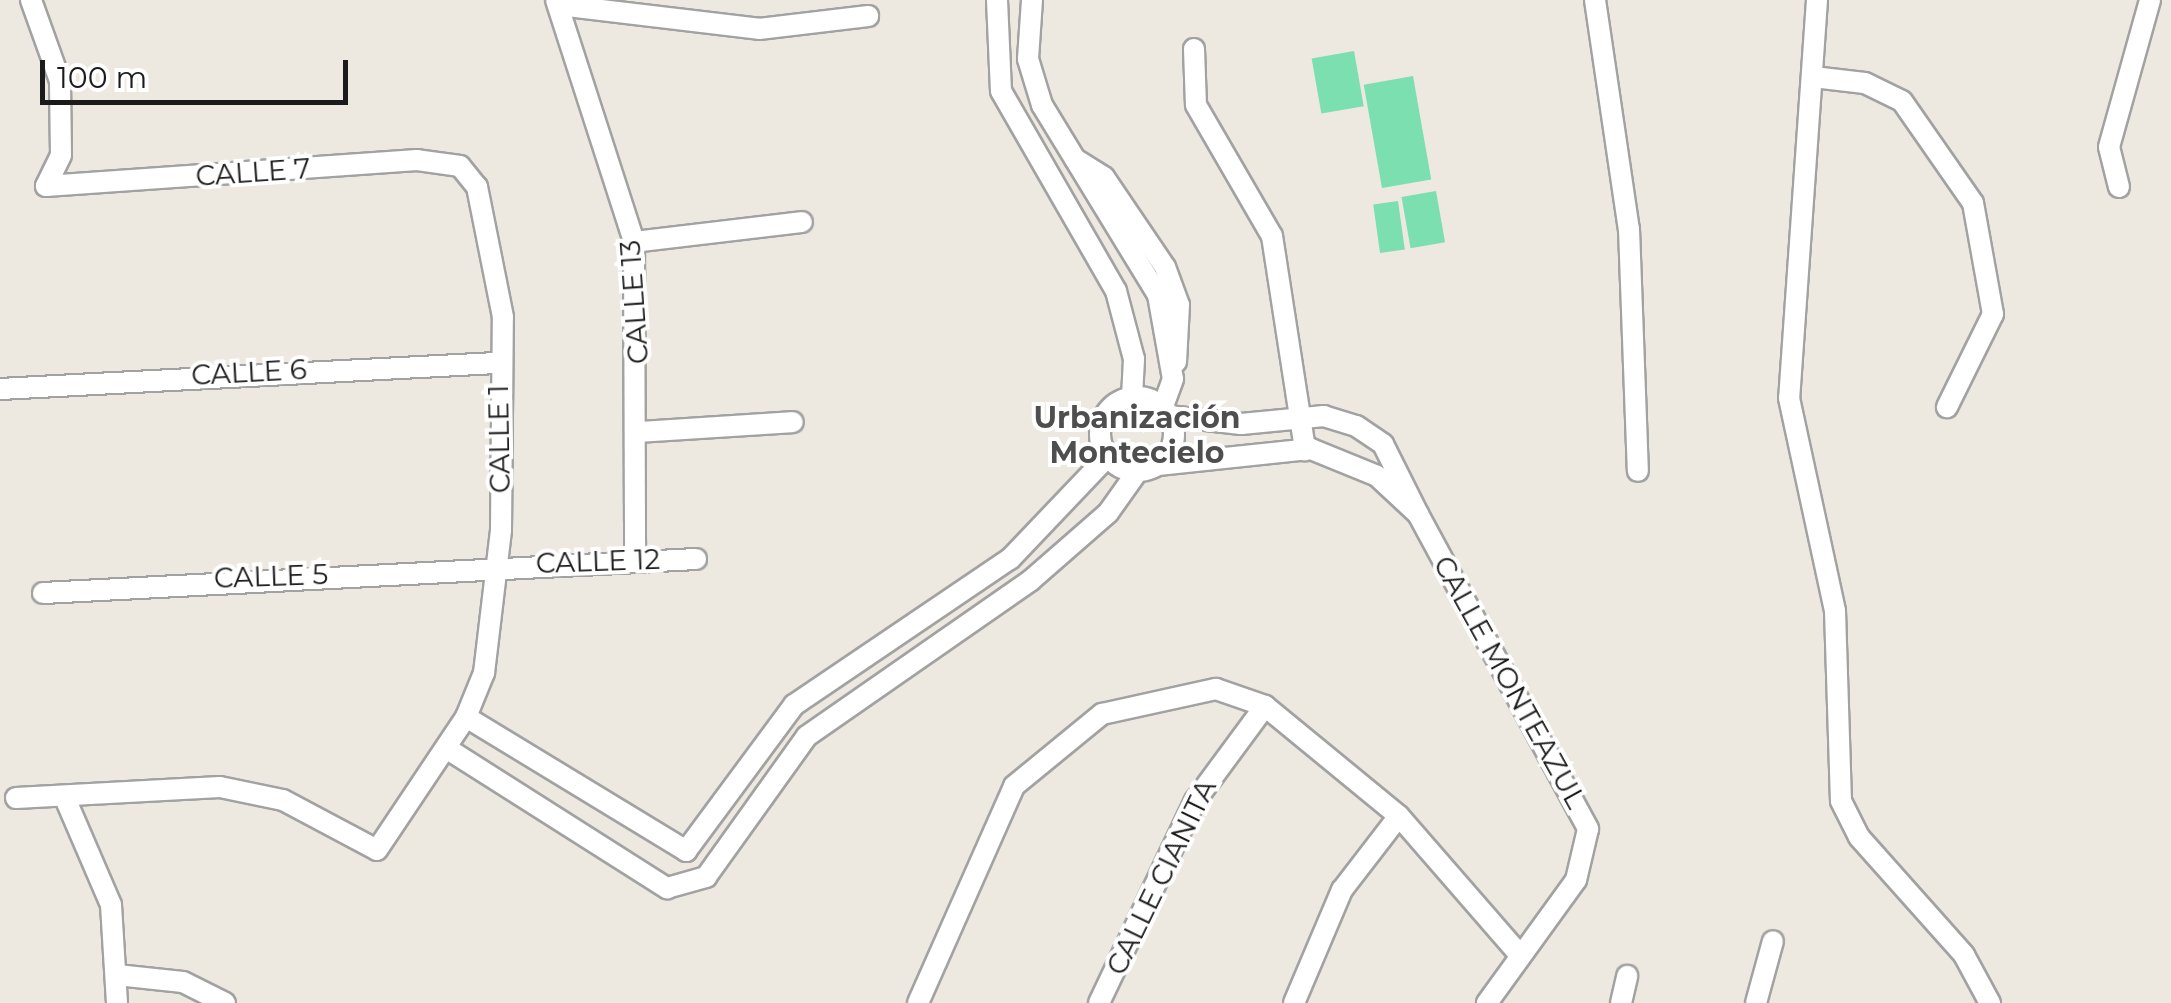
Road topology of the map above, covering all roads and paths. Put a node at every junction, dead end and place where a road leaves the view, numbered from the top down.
1 (31, 0) edge
2 (996, 0) edge
3 (1032, 0) edge
4 (1595, 0) edge
5 (1817, 0) edge
6 (2150, 0) edge
7 (557, 2) edge
8 (868, 16) dead end
9 (1194, 49) dead end
10 (1813, 77) junction
11 (460, 166) joint
12 (2119, 187) dead end
13 (802, 222) dead end
14 (634, 242) junction
15 (498, 363) junction
16 (0, 389) edge
17 (1132, 397) junction
18 (1947, 407) dead end
19 (1167, 412) junction
20 (1303, 416) junction
21 (793, 422) dead end
22 (639, 432) junction
23 (1305, 450) junction
24 (1108, 457) junction
25 (1158, 466) junction
26 (1638, 471) dead end
27 (1137, 472) junction
28 (1418, 514) junction
29 (635, 556) junction
30 (696, 559) dead end
31 (500, 566) junction
32 (43, 593) dead end
33 (1265, 706) junction
34 (466, 717) junction
35 (446, 748) junction
36 (16, 798) dead end
37 (65, 798) junction
38 (1399, 816) junction
39 (1773, 941) dead end
40 (1518, 953) junction
41 (117, 975) junction
42 (1628, 976) dead end
43 (117, 1003) edge
44 (225, 1003) edge
45 (918, 1003) edge
46 (1099, 1003) edge
47 (1294, 1003) edge
48 (1487, 1003) edge
49 (1621, 1003) edge
50 (1756, 1003) edge
51 (1990, 1003) edge

1 - 11 street, CALLE 7
2 - 17 street
3 - 19 street
4 - 26 street
5 - 10 street
6 - 12 street
7 - 8 street
7 - 14 street, CALLE 13
9 - 20 street
10 - 18 street
10 - 51 street
11 - 15 street, CALLE 1
13 - 14 street
14 - 22 street, CALLE 13
15 - 16 street, CALLE 6
15 - 31 street, CALLE 1
17 - 19 street
17 - 24 street
19 - 20 street, CALLE MONTEAZUL
19 - 25 street
20 - 23 street
20 - 28 street, CALLE MONTEAZUL
21 - 22 street
22 - 29 street, CALLE 13
23 - 25 street, CALLE MONTEAZUL
23 - 28 street, CALLE MONTEAZUL
24 - 27 street
24 - 34 street
25 - 27 street
27 - 35 street
28 - 40 street, CALLE MONTEAZUL
29 - 30 street, CALLE 12
29 - 31 street, CALLE 12
31 - 32 street, CALLE 5
31 - 34 street, CALLE 1
33 - 38 street
33 - 45 street
33 - 46 street, CALLE CIANITA
34 - 35 street, CALLE 1
35 - 37 street, CALLE 1
36 - 37 street
37 - 41 street
38 - 40 street
38 - 47 street
39 - 50 street
40 - 48 street, CALLE MONTEAZUL
41 - 43 street
41 - 44 street
42 - 49 street

